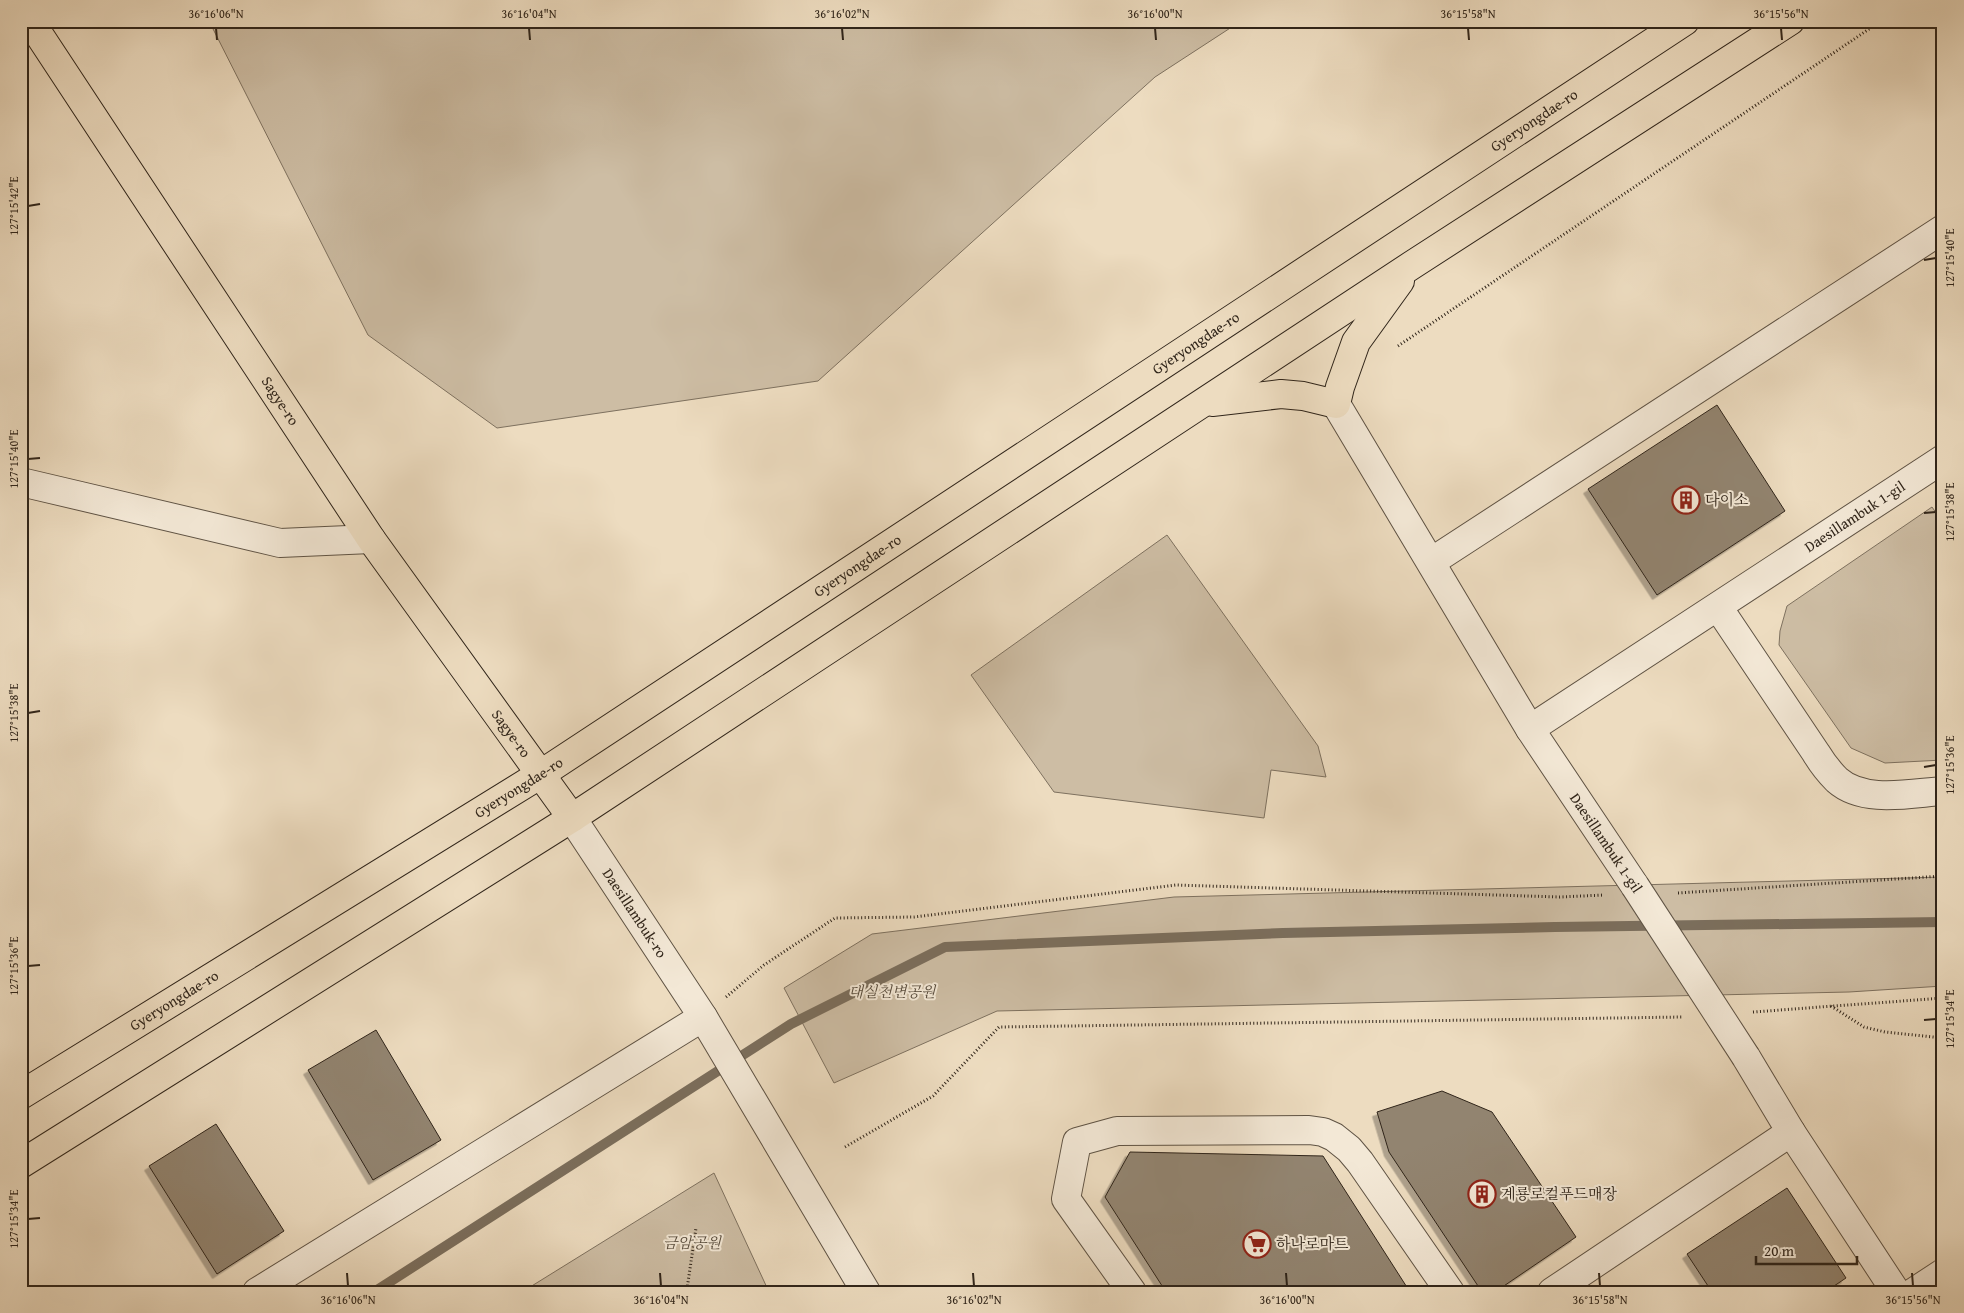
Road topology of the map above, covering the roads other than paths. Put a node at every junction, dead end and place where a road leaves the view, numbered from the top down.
1 (30, 21) edge
2 (1685, 21) edge
3 (1790, 21) edge
4 (1943, 229) edge
5 (1412, 265) junction
6 (1205, 403) junction
7 (1336, 404) junction
8 (1943, 459) edge
9 (21, 482) edge
10 (371, 538) junction
11 (1430, 562) junction
12 (1718, 607) junction
13 (1530, 729) junction
14 (541, 774) junction
15 (1943, 791) edge
16 (572, 818) junction
17 (703, 1017) junction
18 (21, 1095) edge
19 (1791, 1132) junction
20 (21, 1164) edge
21 (1943, 1273) edge
22 (257, 1292) edge
23 (866, 1292) edge
24 (1132, 1292) edge
25 (1450, 1292) edge
26 (1552, 1292) edge
27 (1896, 1292) edge
28 (1914, 1292) edge

1 - 10 main road, Sagye-ro
2 - 14 main road, Gyeryongdae-ro
3 - 5 main road
4 - 11 street
5 - 6 main road
5 - 7 main road
6 - 7 main road
6 - 16 main road
7 - 11 street
8 - 12 street, Daesillambuk 1-gil
9 - 10 street
10 - 14 main road, Sagye-ro
11 - 13 street
12 - 13 street, Daesillambuk 1-gil
12 - 15 street
13 - 19 street, Daesillambuk 1-gil, bridge
14 - 16 main road, Daesillambuk-ro
14 - 18 main road, Gyeryongdae-ro
16 - 17 street, Daesillambuk-ro
16 - 20 main road
17 - 22 street
17 - 23 street, Daesillambuk-ro
19 - 26 street
19 - 27 street, Daesillambuk 1-gil
21 - 28 street
24 - 25 street

